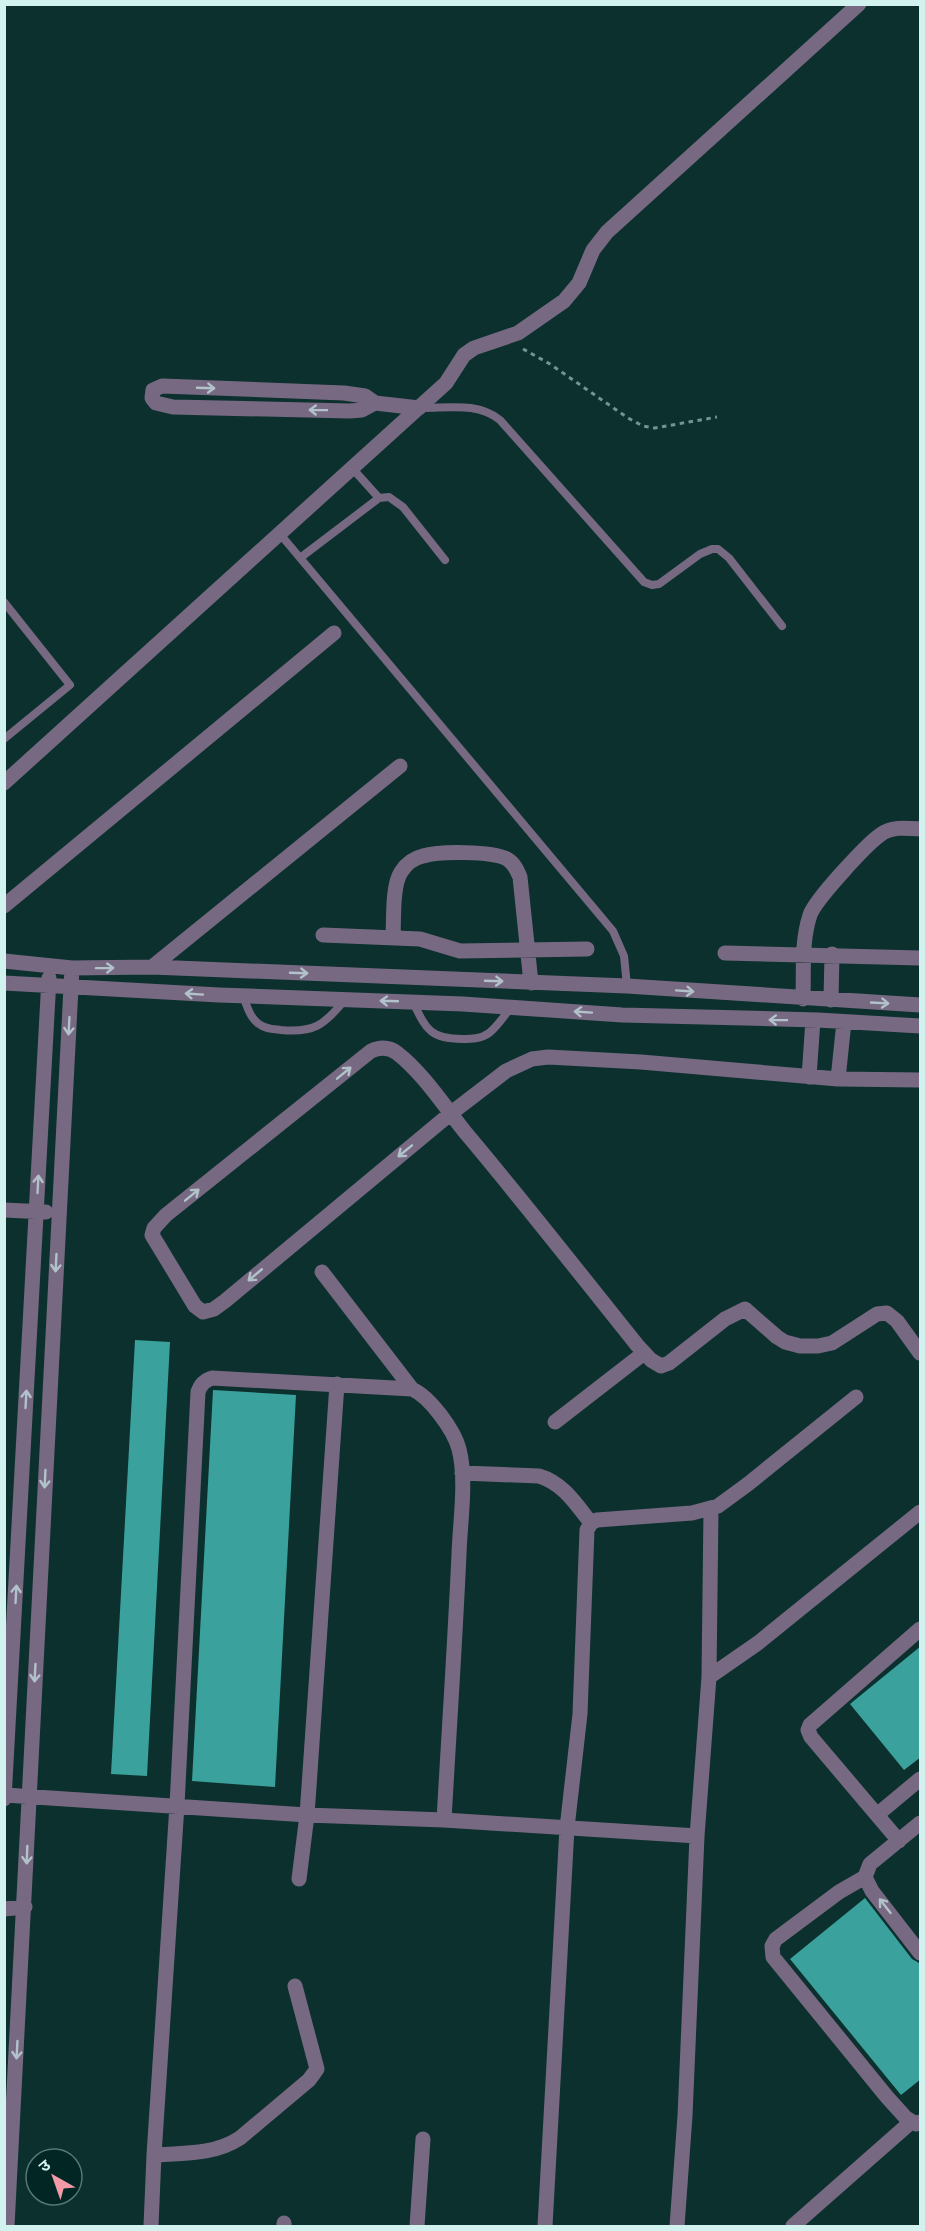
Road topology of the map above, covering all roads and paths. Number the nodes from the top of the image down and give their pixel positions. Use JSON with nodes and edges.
{"nodes":[{"id":1,"x":859,"y":4,"type":"edge"},
{"id":2,"x":504,"y":338,"type":"junction"},
{"id":3,"x":375,"y":403,"type":"junction"},
{"id":4,"x":419,"y":408,"type":"junction"},
{"id":5,"x":717,"y":417,"type":"dead end"},
{"id":6,"x":352,"y":468,"type":"junction"},
{"id":7,"x":379,"y":498,"type":"junction"},
{"id":8,"x":280,"y":534,"type":"junction"},
{"id":9,"x":300,"y":558,"type":"junction"},
{"id":10,"x":445,"y":560,"type":"dead end"},
{"id":11,"x":4,"y":602,"type":"edge"},
{"id":12,"x":782,"y":626,"type":"dead end"},
{"id":13,"x":334,"y":633,"type":"dead end"},
{"id":14,"x":4,"y":739,"type":"edge"},
{"id":15,"x":400,"y":766,"type":"dead end"},
{"id":16,"x":4,"y":783,"type":"edge"},
{"id":17,"x":921,"y":829,"type":"edge"},
{"id":18,"x":4,"y":906,"type":"edge"},
{"id":19,"x":323,"y":935,"type":"dead end"},
{"id":20,"x":393,"y":936,"type":"junction"},
{"id":21,"x":528,"y":949,"type":"junction"},
{"id":22,"x":587,"y":949,"type":"dead end"},
{"id":23,"x":725,"y":952,"type":"dead end"},
{"id":24,"x":803,"y":954,"type":"junction"},
{"id":25,"x":832,"y":954,"type":"junction"},
{"id":26,"x":921,"y":958,"type":"edge"},
{"id":27,"x":4,"y":961,"type":"edge"},
{"id":28,"x":49,"y":966,"type":"junction"},
{"id":29,"x":152,"y":967,"type":"junction"},
{"id":30,"x":72,"y":968,"type":"junction"},
{"id":31,"x":4,"y":983,"type":"edge"},
{"id":32,"x":531,"y":983,"type":"junction"},
{"id":33,"x":71,"y":986,"type":"junction"},
{"id":34,"x":627,"y":986,"type":"junction"},
{"id":35,"x":50,"y":987,"type":"junction"},
{"id":36,"x":243,"y":996,"type":"junction"},
{"id":37,"x":803,"y":999,"type":"junction"},
{"id":38,"x":345,"y":1000,"type":"junction"},
{"id":39,"x":831,"y":1000,"type":"junction"},
{"id":40,"x":413,"y":1002,"type":"junction"},
{"id":41,"x":921,"y":1005,"type":"edge"},
{"id":42,"x":511,"y":1007,"type":"junction"},
{"id":43,"x":622,"y":1015,"type":"junction"},
{"id":44,"x":813,"y":1020,"type":"junction"},
{"id":45,"x":844,"y":1022,"type":"junction"},
{"id":46,"x":921,"y":1026,"type":"edge"},
{"id":47,"x":809,"y":1077,"type":"junction"},
{"id":48,"x":838,"y":1079,"type":"junction"},
{"id":49,"x":921,"y":1080,"type":"edge"},
{"id":50,"x":450,"y":1114,"type":"junction"},
{"id":51,"x":4,"y":1210,"type":"edge"},
{"id":52,"x":37,"y":1212,"type":"junction"},
{"id":53,"x":59,"y":1212,"type":"junction"},
{"id":54,"x":322,"y":1272,"type":"dead end"},
{"id":55,"x":644,"y":1353,"type":"junction"},
{"id":56,"x":921,"y":1353,"type":"edge"},
{"id":57,"x":337,"y":1384,"type":"junction"},
{"id":58,"x":412,"y":1389,"type":"junction"},
{"id":59,"x":856,"y":1397,"type":"dead end"},
{"id":60,"x":555,"y":1422,"type":"dead end"},
{"id":61,"x":462,"y":1473,"type":"junction"},
{"id":62,"x":711,"y":1509,"type":"junction"},
{"id":63,"x":921,"y":1512,"type":"edge"},
{"id":64,"x":591,"y":1523,"type":"junction"},
{"id":65,"x":921,"y":1629,"type":"edge"},
{"id":66,"x":709,"y":1677,"type":"junction"},
{"id":67,"x":921,"y":1779,"type":"edge"},
{"id":68,"x":5,"y":1797,"type":"edge"},
{"id":69,"x":28,"y":1797,"type":"junction"},
{"id":70,"x":177,"y":1805,"type":"junction"},
{"id":71,"x":878,"y":1814,"type":"junction"},
{"id":72,"x":307,"y":1815,"type":"junction"},
{"id":73,"x":444,"y":1820,"type":"junction"},
{"id":74,"x":921,"y":1823,"type":"edge"},
{"id":75,"x":567,"y":1828,"type":"junction"},
{"id":76,"x":697,"y":1836,"type":"junction"},
{"id":77,"x":899,"y":1840,"type":"junction"},
{"id":78,"x":866,"y":1877,"type":"junction"},
{"id":79,"x":300,"y":1880,"type":"dead end"},
{"id":80,"x":25,"y":1907,"type":"junction"},
{"id":81,"x":4,"y":1910,"type":"edge"},
{"id":82,"x":921,"y":1953,"type":"edge"},
{"id":83,"x":295,"y":1986,"type":"dead end"},
{"id":84,"x":916,"y":2122,"type":"edge"},
{"id":85,"x":423,"y":2139,"type":"dead end"},
{"id":86,"x":154,"y":2155,"type":"junction"},
{"id":87,"x":8,"y":2167,"type":"edge"},
{"id":88,"x":7,"y":2226,"type":"edge"},
{"id":89,"x":151,"y":2226,"type":"edge"},
{"id":90,"x":417,"y":2226,"type":"edge"},
{"id":91,"x":545,"y":2226,"type":"edge"},
{"id":92,"x":677,"y":2226,"type":"edge"},
{"id":93,"x":793,"y":2226,"type":"edge"}],
"edges":[{"from":1,"to":2,"type":"street"},
{"from":2,"to":4,"type":"street"},
{"from":2,"to":5,"type":"path"},
{"from":3,"to":3,"type":"street","one_way":true},
{"from":3,"to":4,"type":"street"},
{"from":4,"to":6,"type":"street"},
{"from":4,"to":12,"type":"lane"},
{"from":6,"to":7,"type":"lane"},
{"from":6,"to":8,"type":"street"},
{"from":7,"to":9,"type":"lane"},
{"from":7,"to":10,"type":"lane"},
{"from":8,"to":9,"type":"lane"},
{"from":8,"to":16,"type":"street"},
{"from":9,"to":34,"type":"lane"},
{"from":11,"to":14,"type":"lane"},
{"from":13,"to":18,"type":"street"},
{"from":15,"to":29,"type":"street"},
{"from":17,"to":24,"type":"street"},
{"from":19,"to":20,"type":"street"},
{"from":20,"to":21,"type":"street"},
{"from":20,"to":21,"type":"street"},
{"from":21,"to":22,"type":"street"},
{"from":21,"to":32,"type":"street"},
{"from":23,"to":24,"type":"street"},
{"from":24,"to":25,"type":"street"},
{"from":24,"to":37,"type":"street"},
{"from":25,"to":26,"type":"street"},
{"from":25,"to":39,"type":"street"},
{"from":27,"to":28,"type":"street"},
{"from":28,"to":30,"type":"street"},
{"from":28,"to":35,"type":"street"},
{"from":30,"to":29,"type":"street","one_way":true},
{"from":29,"to":32,"type":"street","one_way":true},
{"from":30,"to":33,"type":"street"},
{"from":31,"to":35,"type":"street"},
{"from":32,"to":34,"type":"street"},
{"from":33,"to":35,"type":"street"},
{"from":36,"to":33,"type":"street","one_way":true},
{"from":33,"to":53,"type":"street","one_way":true},
{"from":34,"to":37,"type":"street","one_way":true},
{"from":34,"to":43,"type":"street"},
{"from":52,"to":35,"type":"street","one_way":true},
{"from":36,"to":38,"type":"street"},
{"from":36,"to":38,"type":"lane"},
{"from":37,"to":39,"type":"street"},
{"from":40,"to":38,"type":"street","one_way":true},
{"from":39,"to":41,"type":"street","one_way":true},
{"from":40,"to":42,"type":"street"},
{"from":40,"to":42,"type":"lane"},
{"from":43,"to":42,"type":"street","one_way":true},
{"from":44,"to":43,"type":"street","one_way":true},
{"from":44,"to":45,"type":"street"},
{"from":44,"to":47,"type":"street"},
{"from":45,"to":46,"type":"street"},
{"from":45,"to":48,"type":"street"},
{"from":47,"to":48,"type":"street"},
{"from":47,"to":50,"type":"street"},
{"from":48,"to":49,"type":"street"},
{"from":50,"to":50,"type":"street","one_way":true},
{"from":50,"to":55,"type":"street"},
{"from":51,"to":52,"type":"street"},
{"from":52,"to":53,"type":"street"},
{"from":68,"to":52,"type":"street","one_way":true},
{"from":53,"to":69,"type":"street","one_way":true},
{"from":54,"to":58,"type":"street"},
{"from":55,"to":56,"type":"street"},
{"from":55,"to":60,"type":"street"},
{"from":57,"to":58,"type":"street"},
{"from":57,"to":70,"type":"street"},
{"from":57,"to":72,"type":"street"},
{"from":58,"to":61,"type":"street"},
{"from":59,"to":62,"type":"street"},
{"from":61,"to":64,"type":"street"},
{"from":61,"to":73,"type":"street"},
{"from":62,"to":64,"type":"street"},
{"from":62,"to":66,"type":"street"},
{"from":63,"to":66,"type":"street"},
{"from":64,"to":75,"type":"street"},
{"from":65,"to":71,"type":"street"},
{"from":66,"to":76,"type":"street"},
{"from":67,"to":71,"type":"street"},
{"from":68,"to":69,"type":"street"},
{"from":69,"to":70,"type":"street"},
{"from":69,"to":80,"type":"street","one_way":true},
{"from":70,"to":72,"type":"street"},
{"from":70,"to":86,"type":"street"},
{"from":71,"to":77,"type":"street"},
{"from":72,"to":73,"type":"street"},
{"from":72,"to":79,"type":"street"},
{"from":73,"to":75,"type":"street"},
{"from":74,"to":77,"type":"street"},
{"from":75,"to":76,"type":"street"},
{"from":75,"to":91,"type":"street"},
{"from":76,"to":92,"type":"street"},
{"from":77,"to":78,"type":"street"},
{"from":82,"to":78,"type":"street","one_way":true},
{"from":78,"to":84,"type":"street"},
{"from":80,"to":81,"type":"street"},
{"from":80,"to":87,"type":"street","one_way":true},
{"from":83,"to":86,"type":"street"},
{"from":84,"to":93,"type":"street"},
{"from":85,"to":90,"type":"street"},
{"from":86,"to":89,"type":"street"},
{"from":87,"to":88,"type":"street"}]}
